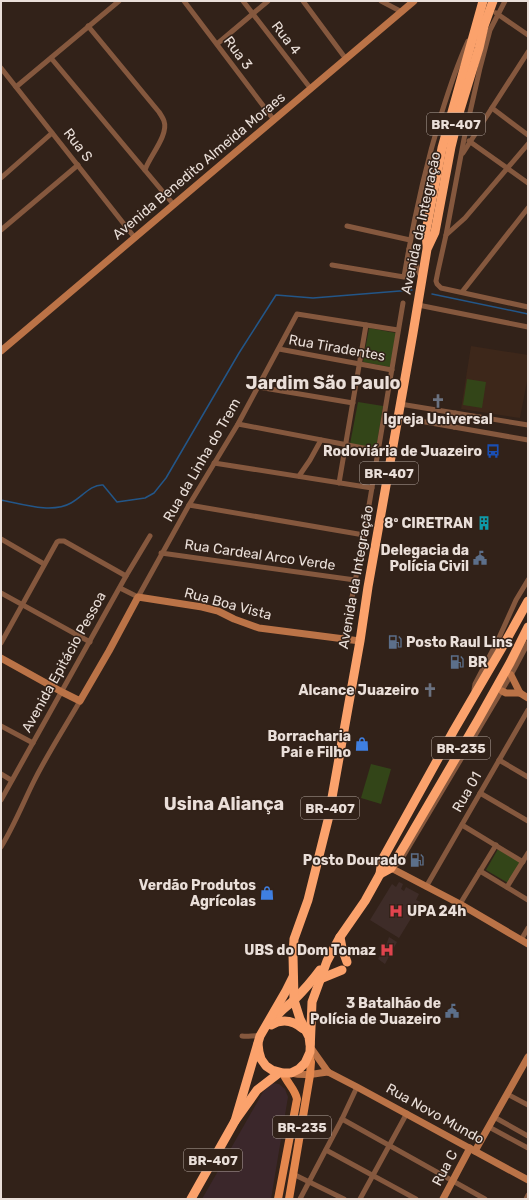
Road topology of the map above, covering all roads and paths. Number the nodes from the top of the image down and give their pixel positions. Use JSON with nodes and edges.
{"nodes":[{"id":1,"x":119,"y":1,"type":"edge"},
{"id":2,"x":184,"y":1,"type":"edge"},
{"id":3,"x":243,"y":1,"type":"edge"},
{"id":4,"x":268,"y":1,"type":"edge"},
{"id":5,"x":302,"y":1,"type":"edge"},
{"id":6,"x":381,"y":1,"type":"edge"},
{"id":7,"x":414,"y":1,"type":"edge"},
{"id":8,"x":483,"y":1,"type":"edge"},
{"id":9,"x":505,"y":1,"type":"edge"},
{"id":10,"x":493,"y":8,"type":"edge"},
{"id":11,"x":402,"y":12,"type":"junction"},
{"id":12,"x":252,"y":14,"type":"junction"},
{"id":13,"x":476,"y":24,"type":"junction"},
{"id":14,"x":88,"y":26,"type":"junction"},
{"id":15,"x":528,"y":35,"type":"edge"},
{"id":16,"x":217,"y":44,"type":"junction"},
{"id":17,"x":528,"y":52,"type":"edge"},
{"id":18,"x":51,"y":58,"type":"junction"},
{"id":19,"x":346,"y":59,"type":"junction"},
{"id":20,"x":1,"y":68,"type":"edge"},
{"id":21,"x":16,"y":87,"type":"junction"},
{"id":22,"x":311,"y":89,"type":"junction"},
{"id":23,"x":492,"y":108,"type":"junction"},
{"id":24,"x":274,"y":120,"type":"junction"},
{"id":25,"x":52,"y":133,"type":"junction"},
{"id":26,"x":528,"y":135,"type":"edge"},
{"id":27,"x":464,"y":139,"type":"junction"},
{"id":28,"x":471,"y":142,"type":"junction"},
{"id":29,"x":528,"y":144,"type":"edge"},
{"id":30,"x":462,"y":155,"type":"junction"},
{"id":31,"x":78,"y":165,"type":"junction"},
{"id":32,"x":508,"y":168,"type":"junction"},
{"id":33,"x":145,"y":170,"type":"junction"},
{"id":34,"x":1,"y":178,"type":"edge"},
{"id":35,"x":528,"y":183,"type":"edge"},
{"id":36,"x":174,"y":205,"type":"junction"},
{"id":37,"x":528,"y":208,"type":"edge"},
{"id":38,"x":347,"y":226,"type":"dead end"},
{"id":39,"x":1,"y":230,"type":"edge"},
{"id":40,"x":446,"y":235,"type":"junction"},
{"id":41,"x":135,"y":238,"type":"junction"},
{"id":42,"x":410,"y":240,"type":"junction"},
{"id":43,"x":409,"y":248,"type":"junction"},
{"id":44,"x":427,"y":249,"type":"junction"},
{"id":45,"x":332,"y":265,"type":"dead end"},
{"id":46,"x":422,"y":281,"type":"junction"},
{"id":47,"x":462,"y":292,"type":"junction"},
{"id":48,"x":403,"y":303,"type":"dead end"},
{"id":49,"x":418,"y":305,"type":"junction"},
{"id":50,"x":528,"y":307,"type":"edge"},
{"id":51,"x":366,"y":325,"type":"junction"},
{"id":52,"x":528,"y":327,"type":"edge"},
{"id":53,"x":398,"y":330,"type":"junction"},
{"id":54,"x":279,"y":349,"type":"junction"},
{"id":55,"x":1,"y":351,"type":"edge"},
{"id":56,"x":359,"y":364,"type":"junction"},
{"id":57,"x":392,"y":370,"type":"junction"},
{"id":58,"x":258,"y":387,"type":"junction"},
{"id":59,"x":353,"y":403,"type":"junction"},
{"id":60,"x":400,"y":404,"type":"junction"},
{"id":61,"x":455,"y":413,"type":"junction"},
{"id":62,"x":398,"y":417,"type":"junction"},
{"id":63,"x":238,"y":424,"type":"junction"},
{"id":64,"x":528,"y":425,"type":"edge"},
{"id":65,"x":454,"y":427,"type":"junction"},
{"id":66,"x":321,"y":440,"type":"junction"},
{"id":67,"x":528,"y":440,"type":"edge"},
{"id":68,"x":346,"y":444,"type":"junction"},
{"id":69,"x":379,"y":451,"type":"junction"},
{"id":70,"x":214,"y":463,"type":"junction"},
{"id":71,"x":300,"y":476,"type":"junction"},
{"id":72,"x":339,"y":483,"type":"junction"},
{"id":73,"x":372,"y":488,"type":"junction"},
{"id":74,"x":189,"y":505,"type":"junction"},
{"id":75,"x":364,"y":535,"type":"junction"},
{"id":76,"x":150,"y":536,"type":"dead end"},
{"id":77,"x":1,"y":539,"type":"edge"},
{"id":78,"x":161,"y":553,"type":"junction"},
{"id":79,"x":44,"y":564,"type":"junction"},
{"id":80,"x":126,"y":576,"type":"junction"},
{"id":81,"x":355,"y":580,"type":"junction"},
{"id":82,"x":528,"y":580,"type":"edge"},
{"id":83,"x":120,"y":588,"type":"junction"},
{"id":84,"x":1,"y":593,"type":"edge"},
{"id":85,"x":138,"y":597,"type":"junction"},
{"id":86,"x":528,"y":601,"type":"edge"},
{"id":87,"x":22,"y":605,"type":"junction"},
{"id":88,"x":528,"y":627,"type":"edge"},
{"id":89,"x":344,"y":639,"type":"junction"},
{"id":90,"x":360,"y":641,"type":"junction"},
{"id":91,"x":90,"y":642,"type":"junction"},
{"id":92,"x":1,"y":643,"type":"edge"},
{"id":93,"x":528,"y":643,"type":"edge"},
{"id":94,"x":1,"y":658,"type":"edge"},
{"id":95,"x":511,"y":675,"type":"junction"},
{"id":96,"x":502,"y":691,"type":"junction"},
{"id":97,"x":62,"y":692,"type":"junction"},
{"id":98,"x":520,"y":693,"type":"junction"},
{"id":99,"x":528,"y":698,"type":"edge"},
{"id":100,"x":472,"y":700,"type":"junction"},
{"id":101,"x":80,"y":701,"type":"junction"},
{"id":102,"x":528,"y":710,"type":"edge"},
{"id":103,"x":1,"y":726,"type":"edge"},
{"id":104,"x":33,"y":743,"type":"junction"},
{"id":105,"x":499,"y":760,"type":"junction"},
{"id":106,"x":1,"y":774,"type":"edge"},
{"id":107,"x":528,"y":777,"type":"edge"},
{"id":108,"x":11,"y":780,"type":"junction"},
{"id":109,"x":480,"y":793,"type":"junction"},
{"id":110,"x":1,"y":800,"type":"edge"},
{"id":111,"x":528,"y":821,"type":"edge"},
{"id":112,"x":462,"y":825,"type":"junction"},
{"id":113,"x":496,"y":846,"type":"junction"},
{"id":114,"x":1,"y":847,"type":"edge"},
{"id":115,"x":528,"y":853,"type":"edge"},
{"id":116,"x":523,"y":862,"type":"junction"},
{"id":117,"x":391,"y":868,"type":"junction"},
{"id":118,"x":480,"y":871,"type":"junction"},
{"id":119,"x":380,"y":874,"type":"junction"},
{"id":120,"x":426,"y":887,"type":"junction"},
{"id":121,"x":508,"y":887,"type":"junction"},
{"id":122,"x":528,"y":900,"type":"edge"},
{"id":123,"x":460,"y":904,"type":"junction"},
{"id":124,"x":528,"y":928,"type":"edge"},
{"id":125,"x":340,"y":937,"type":"junction"},
{"id":126,"x":521,"y":940,"type":"junction"},
{"id":127,"x":528,"y":944,"type":"edge"},
{"id":128,"x":326,"y":961,"type":"junction"},
{"id":129,"x":295,"y":972,"type":"junction"},
{"id":130,"x":320,"y":979,"type":"junction"},
{"id":131,"x":294,"y":1000,"type":"junction"},
{"id":132,"x":274,"y":1023,"type":"junction"},
{"id":133,"x":305,"y":1030,"type":"junction"},
{"id":134,"x":242,"y":1036,"type":"dead end"},
{"id":135,"x":261,"y":1036,"type":"junction"},
{"id":136,"x":310,"y":1049,"type":"junction"},
{"id":137,"x":527,"y":1061,"type":"edge"},
{"id":138,"x":328,"y":1072,"type":"junction"},
{"id":139,"x":285,"y":1073,"type":"junction"},
{"id":140,"x":310,"y":1075,"type":"junction"},
{"id":141,"x":357,"y":1087,"type":"junction"},
{"id":142,"x":507,"y":1094,"type":"junction"},
{"id":143,"x":528,"y":1105,"type":"edge"},
{"id":144,"x":407,"y":1113,"type":"junction"},
{"id":145,"x":494,"y":1117,"type":"junction"},
{"id":146,"x":342,"y":1119,"type":"junction"},
{"id":147,"x":235,"y":1121,"type":"junction"},
{"id":148,"x":489,"y":1127,"type":"junction"},
{"id":149,"x":528,"y":1136,"type":"edge"},
{"id":150,"x":390,"y":1146,"type":"junction"},
{"id":151,"x":528,"y":1148,"type":"edge"},
{"id":152,"x":472,"y":1149,"type":"junction"},
{"id":153,"x":326,"y":1150,"type":"junction"},
{"id":154,"x":293,"y":1174,"type":"junction"},
{"id":155,"x":373,"y":1175,"type":"junction"},
{"id":156,"x":528,"y":1180,"type":"edge"},
{"id":157,"x":310,"y":1181,"type":"junction"},
{"id":158,"x":453,"y":1181,"type":"junction"},
{"id":159,"x":528,"y":1195,"type":"edge"},
{"id":160,"x":191,"y":1199,"type":"edge"},
{"id":161,"x":278,"y":1199,"type":"edge"},
{"id":162,"x":289,"y":1199,"type":"edge"},
{"id":163,"x":300,"y":1199,"type":"edge"},
{"id":164,"x":344,"y":1199,"type":"edge"},
{"id":165,"x":360,"y":1199,"type":"edge"},
{"id":166,"x":416,"y":1199,"type":"edge"},
{"id":167,"x":443,"y":1199,"type":"edge"},
{"id":168,"x":485,"y":1199,"type":"edge"},
{"id":169,"x":526,"y":1199,"type":"edge"}],
"edges":[{"from":1,"to":14,"type":"street"},
{"from":2,"to":16,"type":"street","name":"Rua 3"},
{"from":3,"to":12,"type":"street","name":"Rua 4"},
{"from":4,"to":12,"type":"street"},
{"from":5,"to":19,"type":"street"},
{"from":6,"to":11,"type":"street"},
{"from":7,"to":11,"type":"street","name":"Avenida Benedito Almeida Moraes"},
{"from":8,"to":13,"type":"highway","number":"BR-407"},
{"from":9,"to":10,"type":"street"},
{"from":10,"to":15,"type":"street"},
{"from":10,"to":27,"type":"street"},
{"from":10,"to":44,"type":"highway","name":"Avenida da Integração","number":"BR-407"},
{"from":11,"to":19,"type":"street","name":"Avenida Benedito Almeida Moraes"},
{"from":12,"to":16,"type":"street"},
{"from":12,"to":22,"type":"street","name":"Rua 4"},
{"from":13,"to":42,"type":"street"},
{"from":13,"to":44,"type":"highway","number":"BR-407"},
{"from":14,"to":18,"type":"street"},
{"from":14,"to":33,"type":"street"},
{"from":16,"to":24,"type":"street","name":"Rua 3"},
{"from":17,"to":23,"type":"street"},
{"from":18,"to":21,"type":"street"},
{"from":18,"to":33,"type":"street"},
{"from":19,"to":22,"type":"street","name":"Avenida Benedito Almeida Moraes"},
{"from":20,"to":21,"type":"street","name":"Rua S"},
{"from":21,"to":25,"type":"street","name":"Rua S"},
{"from":22,"to":24,"type":"street","name":"Avenida Benedito Almeida Moraes"},
{"from":23,"to":26,"type":"street"},
{"from":23,"to":28,"type":"street"},
{"from":24,"to":36,"type":"street","name":"Avenida Benedito Almeida Moraes"},
{"from":25,"to":31,"type":"street","name":"Rua S"},
{"from":25,"to":34,"type":"street"},
{"from":27,"to":28,"type":"street"},
{"from":27,"to":30,"type":"street"},
{"from":28,"to":30,"type":"street"},
{"from":28,"to":32,"type":"street"},
{"from":29,"to":32,"type":"street"},
{"from":30,"to":40,"type":"street"},
{"from":31,"to":39,"type":"street"},
{"from":31,"to":41,"type":"street","name":"Rua S"},
{"from":32,"to":35,"type":"street"},
{"from":32,"to":40,"type":"street"},
{"from":33,"to":36,"type":"street"},
{"from":36,"to":41,"type":"street","name":"Avenida Benedito Almeida Moraes"},
{"from":37,"to":47,"type":"street"},
{"from":38,"to":42,"type":"street"},
{"from":40,"to":47,"type":"street"},
{"from":41,"to":55,"type":"street","name":"Avenida Benedito Almeida Moraes"},
{"from":42,"to":43,"type":"street"},
{"from":43,"to":45,"type":"street"},
{"from":43,"to":46,"type":"street"},
{"from":44,"to":46,"type":"highway","name":"Avenida da Integração","number":"BR-407"},
{"from":46,"to":49,"type":"highway","name":"Avenida da Integração","number":"BR-407"},
{"from":47,"to":50,"type":"street"},
{"from":48,"to":53,"type":"street"},
{"from":49,"to":52,"type":"street"},
{"from":49,"to":60,"type":"highway","name":"Avenida da Integração","number":"BR-407"},
{"from":51,"to":53,"type":"street"},
{"from":51,"to":54,"type":"street","name":"Rua da Linha do Trem"},
{"from":51,"to":56,"type":"street"},
{"from":53,"to":57,"type":"street"},
{"from":54,"to":56,"type":"street","name":"Rua Tiradentes"},
{"from":54,"to":58,"type":"street","name":"Rua da Linha do Trem"},
{"from":56,"to":57,"type":"street","name":"Rua Tiradentes"},
{"from":56,"to":59,"type":"street"},
{"from":57,"to":69,"type":"street"},
{"from":58,"to":59,"type":"street"},
{"from":58,"to":63,"type":"street","name":"Rua da Linha do Trem"},
{"from":59,"to":68,"type":"street"},
{"from":60,"to":61,"type":"street"},
{"from":60,"to":62,"type":"highway","name":"Avenida da Integração","number":"BR-407"},
{"from":61,"to":64,"type":"street"},
{"from":61,"to":65,"type":"street"},
{"from":62,"to":65,"type":"street"},
{"from":62,"to":90,"type":"highway","name":"Avenida da Integração","number":"BR-407"},
{"from":63,"to":66,"type":"street"},
{"from":63,"to":70,"type":"street","name":"Rua da Linha do Trem"},
{"from":65,"to":67,"type":"street"},
{"from":66,"to":68,"type":"street"},
{"from":66,"to":71,"type":"street"},
{"from":68,"to":69,"type":"street"},
{"from":68,"to":72,"type":"street"},
{"from":69,"to":73,"type":"street"},
{"from":70,"to":71,"type":"street"},
{"from":70,"to":74,"type":"street","name":"Rua da Linha do Trem"},
{"from":71,"to":72,"type":"street"},
{"from":72,"to":73,"type":"street"},
{"from":73,"to":75,"type":"street"},
{"from":74,"to":75,"type":"street"},
{"from":74,"to":78,"type":"street","name":"Rua da Linha do Trem"},
{"from":75,"to":81,"type":"street"},
{"from":76,"to":80,"type":"street","name":"Avenida Epitácio Pessoa"},
{"from":77,"to":79,"type":"street"},
{"from":78,"to":81,"type":"street","name":"Rua Cardeal Arco Verde"},
{"from":78,"to":85,"type":"street","name":"Rua da Linha do Trem"},
{"from":79,"to":80,"type":"street"},
{"from":79,"to":87,"type":"street"},
{"from":80,"to":83,"type":"street","name":"Avenida Epitácio Pessoa"},
{"from":81,"to":89,"type":"street"},
{"from":82,"to":100,"type":"street"},
{"from":83,"to":85,"type":"street"},
{"from":83,"to":91,"type":"street","name":"Avenida Epitácio Pessoa"},
{"from":84,"to":87,"type":"street"},
{"from":85,"to":89,"type":"street","name":"Rua Boa Vista"},
{"from":85,"to":101,"type":"street"},
{"from":86,"to":100,"type":"highway","number":"BR-235"},
{"from":87,"to":91,"type":"street"},
{"from":87,"to":92,"type":"street"},
{"from":88,"to":117,"type":"highway","number":"BR-235"},
{"from":89,"to":90,"type":"street","name":"Rua Boa Vista"},
{"from":90,"to":129,"type":"highway","name":"Avenida da Integração","number":"BR-407"},
{"from":91,"to":97,"type":"street","name":"Avenida Epitácio Pessoa"},
{"from":93,"to":95,"type":"street"},
{"from":94,"to":97,"type":"street"},
{"from":95,"to":96,"type":"street"},
{"from":95,"to":98,"type":"street"},
{"from":96,"to":98,"type":"street"},
{"from":96,"to":117,"type":"street"},
{"from":97,"to":101,"type":"street"},
{"from":97,"to":104,"type":"street","name":"Avenida Epitácio Pessoa"},
{"from":98,"to":99,"type":"street"},
{"from":100,"to":119,"type":"highway","number":"BR-235"},
{"from":101,"to":114,"type":"street"},
{"from":102,"to":105,"type":"street","name":"Rua 01"},
{"from":103,"to":104,"type":"street"},
{"from":104,"to":108,"type":"street","name":"Avenida Epitácio Pessoa"},
{"from":105,"to":107,"type":"street"},
{"from":105,"to":109,"type":"street","name":"Rua 01"},
{"from":106,"to":108,"type":"street"},
{"from":108,"to":110,"type":"street","name":"Avenida Epitácio Pessoa"},
{"from":109,"to":111,"type":"street"},
{"from":109,"to":112,"type":"street","name":"Rua 01"},
{"from":112,"to":113,"type":"street"},
{"from":112,"to":120,"type":"street","name":"Rua 01"},
{"from":113,"to":116,"type":"street"},
{"from":113,"to":118,"type":"street"},
{"from":115,"to":116,"type":"street"},
{"from":116,"to":121,"type":"street"},
{"from":117,"to":119,"type":"highway"},
{"from":117,"to":120,"type":"street"},
{"from":118,"to":121,"type":"street"},
{"from":118,"to":123,"type":"street"},
{"from":119,"to":125,"type":"highway","number":"BR-235"},
{"from":120,"to":123,"type":"street"},
{"from":121,"to":122,"type":"street"},
{"from":123,"to":126,"type":"street"},
{"from":124,"to":126,"type":"street"},
{"from":125,"to":128,"type":"highway","number":"BR-235"},
{"from":125,"to":130,"type":"highway"},
{"from":126,"to":127,"type":"street"},
{"from":128,"to":130,"type":"highway"},
{"from":128,"to":131,"type":"highway"},
{"from":129,"to":131,"type":"highway","name":"Avenida da Integração"},
{"from":129,"to":135,"type":"highway"},
{"from":130,"to":136,"type":"highway"},
{"from":131,"to":132,"type":"highway"},
{"from":131,"to":133,"type":"highway","name":"Avenida da Integração"},
{"from":132,"to":133,"type":"highway"},
{"from":132,"to":135,"type":"highway"},
{"from":133,"to":136,"type":"highway"},
{"from":134,"to":135,"type":"street"},
{"from":135,"to":139,"type":"highway"},
{"from":135,"to":147,"type":"highway"},
{"from":136,"to":138,"type":"street"},
{"from":136,"to":139,"type":"highway"},
{"from":136,"to":140,"type":"main road","number":"BR-235"},
{"from":137,"to":142,"type":"street","name":"Rua C"},
{"from":138,"to":140,"type":"street"},
{"from":138,"to":141,"type":"street","name":"Rua Novo Mundo"},
{"from":139,"to":140,"type":"street"},
{"from":139,"to":147,"type":"highway"},
{"from":139,"to":161,"type":"main road","number":"BR-235"},
{"from":140,"to":154,"type":"main road","number":"BR-235"},
{"from":141,"to":144,"type":"street","name":"Rua Novo Mundo"},
{"from":141,"to":146,"type":"street"},
{"from":142,"to":143,"type":"street"},
{"from":142,"to":145,"type":"street","name":"Rua C"},
{"from":144,"to":150,"type":"street"},
{"from":144,"to":152,"type":"street","name":"Rua Novo Mundo"},
{"from":145,"to":148,"type":"street","name":"Rua C"},
{"from":145,"to":149,"type":"street"},
{"from":146,"to":150,"type":"street"},
{"from":146,"to":153,"type":"street"},
{"from":147,"to":160,"type":"highway","number":"BR-407"},
{"from":148,"to":151,"type":"street"},
{"from":148,"to":152,"type":"street","name":"Rua C"},
{"from":150,"to":155,"type":"street"},
{"from":150,"to":158,"type":"street"},
{"from":152,"to":156,"type":"street","name":"Rua Novo Mundo"},
{"from":152,"to":158,"type":"street","name":"Rua C"},
{"from":153,"to":155,"type":"street"},
{"from":153,"to":157,"type":"street"},
{"from":154,"to":157,"type":"street"},
{"from":154,"to":162,"type":"main road","number":"BR-235"},
{"from":155,"to":165,"type":"street"},
{"from":155,"to":166,"type":"street"},
{"from":157,"to":163,"type":"street"},
{"from":157,"to":164,"type":"street"},
{"from":158,"to":167,"type":"street","name":"Rua C"},
{"from":158,"to":168,"type":"street"},
{"from":159,"to":169,"type":"street"}]}
